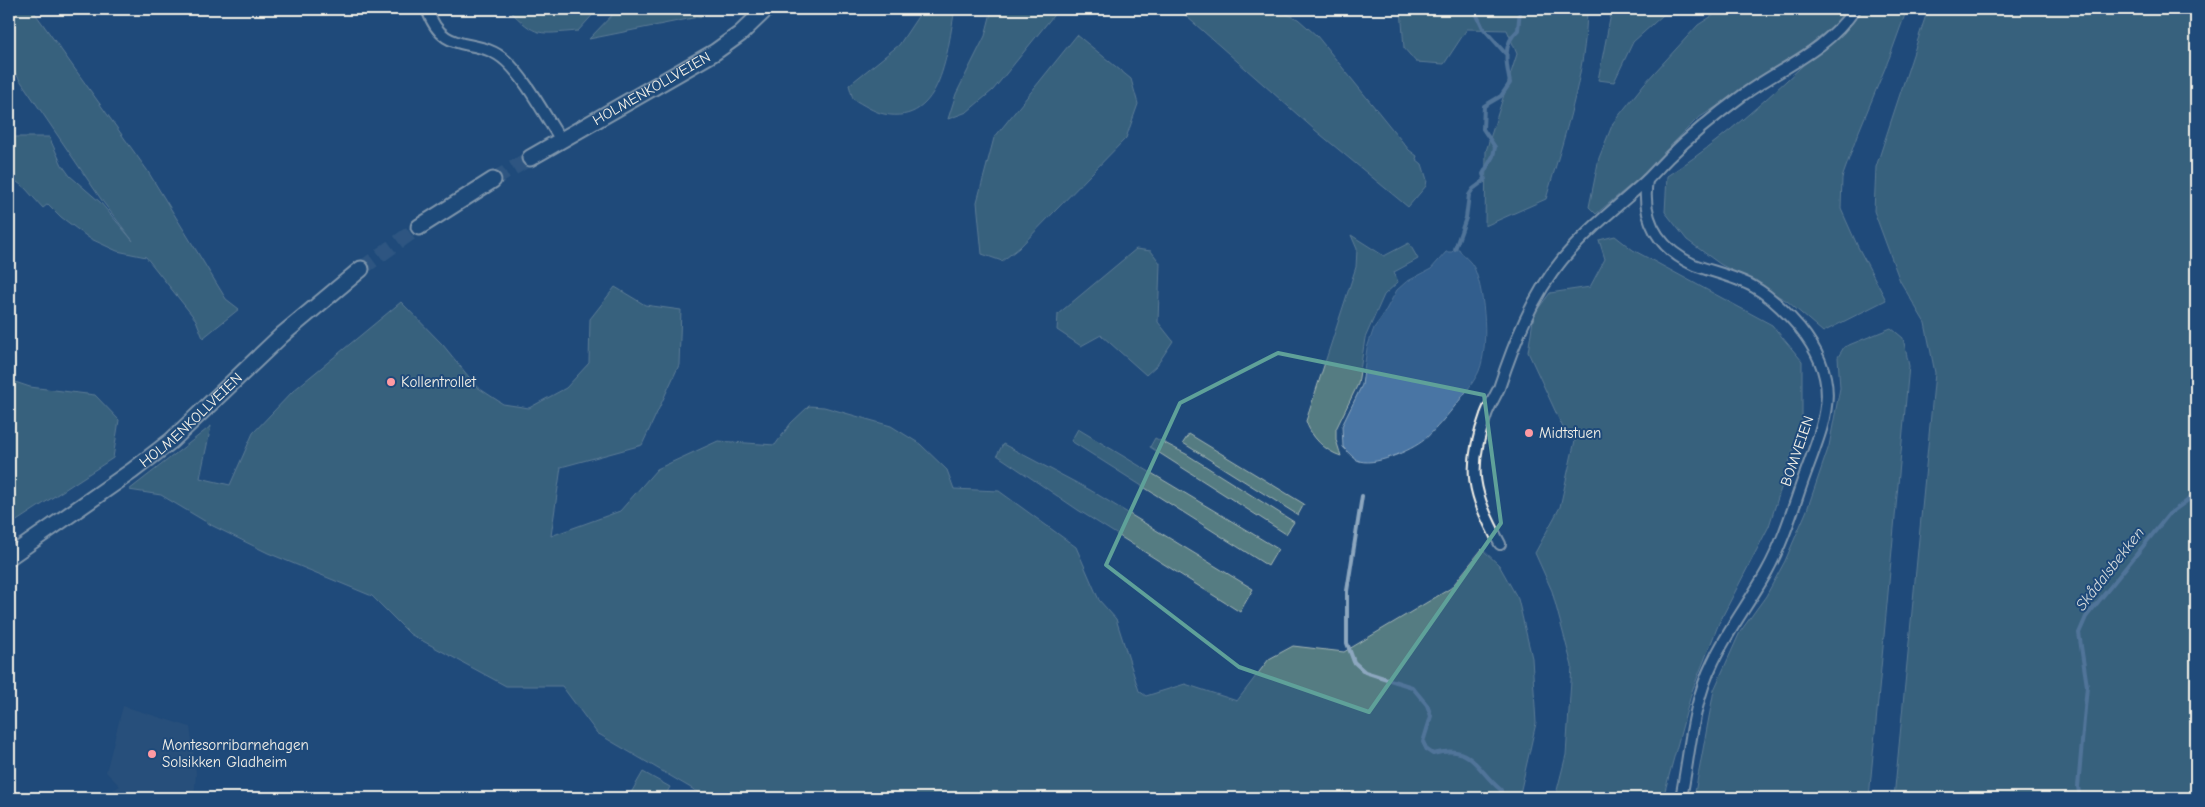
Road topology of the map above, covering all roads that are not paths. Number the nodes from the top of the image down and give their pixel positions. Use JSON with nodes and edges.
{"nodes":[{"id":1,"x":428,"y":9,"type":"edge"},
{"id":2,"x":766,"y":9,"type":"edge"},
{"id":3,"x":1855,"y":9,"type":"edge"},
{"id":4,"x":561,"y":140,"type":"junction"},
{"id":5,"x":530,"y":158,"type":"tunnel mouth"},
{"id":6,"x":494,"y":180,"type":"tunnel mouth"},
{"id":7,"x":1647,"y":180,"type":"junction"},
{"id":8,"x":419,"y":227,"type":"tunnel mouth"},
{"id":9,"x":360,"y":269,"type":"tunnel mouth"},
{"id":10,"x":1500,"y":544,"type":"dead end"},
{"id":11,"x":9,"y":557,"type":"edge"},
{"id":12,"x":1681,"y":798,"type":"edge"}],
"edges":[{"from":1,"to":4,"type":"street"},
{"from":2,"to":4,"type":"main road","name":"HOLMENKOLLVEIEN"},
{"from":3,"to":7,"type":"street"},
{"from":4,"to":5,"type":"main road","name":"HOLMENKOLLVEIEN"},
{"from":6,"to":8,"type":"main road"},
{"from":7,"to":10,"type":"street"},
{"from":7,"to":12,"type":"street","name":"BOMVEIEN"},
{"from":9,"to":11,"type":"main road","name":"HOLMENKOLLVEIEN"}]}
